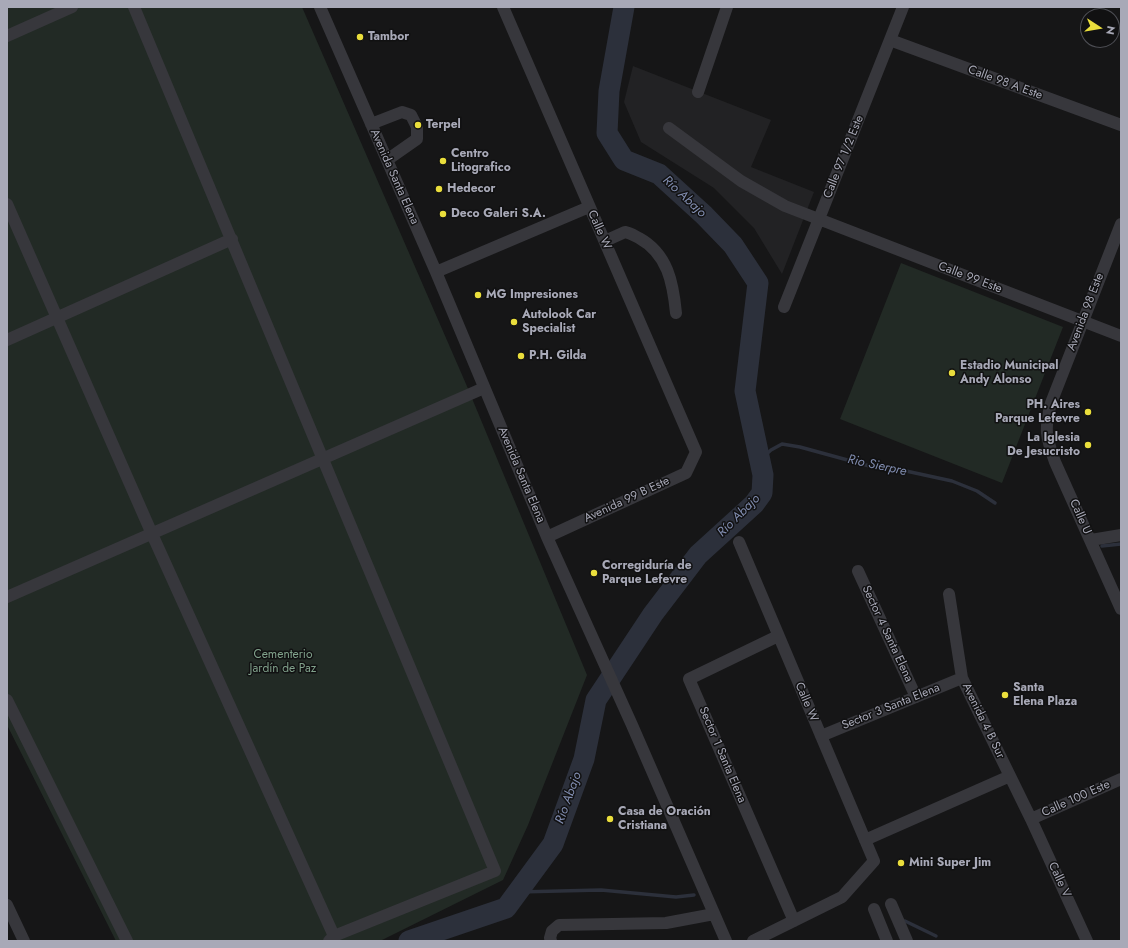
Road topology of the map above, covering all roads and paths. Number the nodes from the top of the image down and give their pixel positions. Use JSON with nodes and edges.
{"nodes":[{"id":1,"x":72,"y":7,"type":"edge"},
{"id":2,"x":134,"y":7,"type":"edge"},
{"id":3,"x":503,"y":7,"type":"edge"},
{"id":4,"x":727,"y":7,"type":"edge"},
{"id":5,"x":903,"y":7,"type":"edge"},
{"id":6,"x":325,"y":9,"type":"edge"},
{"id":7,"x":7,"y":36,"type":"edge"},
{"id":8,"x":890,"y":40,"type":"junction"},
{"id":9,"x":698,"y":92,"type":"dead end"},
{"id":10,"x":371,"y":124,"type":"junction"},
{"id":11,"x":1121,"y":125,"type":"edge"},
{"id":12,"x":669,"y":128,"type":"dead end"},
{"id":13,"x":387,"y":160,"type":"junction"},
{"id":14,"x":7,"y":204,"type":"edge"},
{"id":15,"x":589,"y":207,"type":"junction"},
{"id":16,"x":818,"y":220,"type":"junction"},
{"id":17,"x":1121,"y":224,"type":"edge"},
{"id":18,"x":232,"y":239,"type":"junction"},
{"id":19,"x":605,"y":241,"type":"junction"},
{"id":20,"x":436,"y":272,"type":"junction"},
{"id":21,"x":784,"y":306,"type":"dead end"},
{"id":22,"x":676,"y":313,"type":"dead end"},
{"id":23,"x":57,"y":316,"type":"junction"},
{"id":24,"x":1082,"y":322,"type":"junction"},
{"id":25,"x":1121,"y":336,"type":"edge"},
{"id":26,"x":7,"y":340,"type":"edge"},
{"id":27,"x":484,"y":388,"type":"junction"},
{"id":28,"x":1045,"y":423,"type":"joint"},
{"id":29,"x":696,"y":452,"type":"joint"},
{"id":30,"x":323,"y":459,"type":"junction"},
{"id":31,"x":152,"y":534,"type":"junction"},
{"id":32,"x":1121,"y":535,"type":"edge"},
{"id":33,"x":547,"y":537,"type":"junction"},
{"id":34,"x":1091,"y":540,"type":"junction"},
{"id":35,"x":739,"y":542,"type":"dead end"},
{"id":36,"x":858,"y":571,"type":"dead end"},
{"id":37,"x":949,"y":594,"type":"dead end"},
{"id":38,"x":7,"y":597,"type":"edge"},
{"id":39,"x":1121,"y":609,"type":"edge"},
{"id":40,"x":778,"y":636,"type":"junction"},
{"id":41,"x":962,"y":678,"type":"junction"},
{"id":42,"x":916,"y":697,"type":"junction"},
{"id":43,"x":7,"y":700,"type":"edge"},
{"id":44,"x":821,"y":736,"type":"junction"},
{"id":45,"x":1010,"y":776,"type":"junction"},
{"id":46,"x":1121,"y":779,"type":"edge"},
{"id":47,"x":1031,"y":819,"type":"junction"},
{"id":48,"x":865,"y":840,"type":"junction"},
{"id":49,"x":891,"y":904,"type":"dead end"},
{"id":50,"x":7,"y":906,"type":"edge"},
{"id":51,"x":874,"y":909,"type":"dead end"},
{"id":52,"x":714,"y":914,"type":"junction"},
{"id":53,"x":794,"y":921,"type":"junction"},
{"id":54,"x":331,"y":939,"type":"edge"},
{"id":55,"x":550,"y":940,"type":"edge"},
{"id":56,"x":24,"y":941,"type":"edge"},
{"id":57,"x":127,"y":941,"type":"edge"},
{"id":58,"x":726,"y":941,"type":"edge"},
{"id":59,"x":753,"y":941,"type":"edge"},
{"id":60,"x":887,"y":941,"type":"edge"},
{"id":61,"x":907,"y":941,"type":"edge"},
{"id":62,"x":1087,"y":941,"type":"edge"}],
"edges":[{"from":1,"to":7,"type":"street"},
{"from":2,"to":18,"type":"street"},
{"from":3,"to":15,"type":"street","name":"Calle W"},
{"from":4,"to":9,"type":"street"},
{"from":5,"to":8,"type":"street","name":"Calle 97 1/2 Este"},
{"from":6,"to":10,"type":"street","name":"Avenida Santa Elena"},
{"from":8,"to":11,"type":"street","name":"Calle 98 A Este"},
{"from":8,"to":16,"type":"street","name":"Calle 97 1/2 Este"},
{"from":10,"to":13,"type":"street","name":"Avenida Santa Elena"},
{"from":10,"to":13,"type":"street"},
{"from":12,"to":16,"type":"street","name":"Calle 99 Este"},
{"from":13,"to":20,"type":"street","name":"Avenida Santa Elena"},
{"from":14,"to":23,"type":"street"},
{"from":15,"to":19,"type":"street","name":"Calle W"},
{"from":15,"to":20,"type":"street"},
{"from":16,"to":21,"type":"street","name":"Calle 97 1/2 Este"},
{"from":16,"to":24,"type":"street","name":"Calle 99 Este"},
{"from":17,"to":24,"type":"street","name":"Avenida 98 Este"},
{"from":18,"to":23,"type":"street"},
{"from":18,"to":30,"type":"street"},
{"from":19,"to":22,"type":"street"},
{"from":19,"to":29,"type":"street","name":"Calle W"},
{"from":20,"to":27,"type":"street","name":"Avenida Santa Elena"},
{"from":23,"to":26,"type":"street"},
{"from":23,"to":31,"type":"street"},
{"from":24,"to":25,"type":"street","name":"Calle 99 Este"},
{"from":24,"to":28,"type":"street","name":"Avenida 98 Este"},
{"from":27,"to":30,"type":"street"},
{"from":27,"to":33,"type":"street","name":"Avenida Santa Elena"},
{"from":28,"to":34,"type":"street","name":"Calle U"},
{"from":29,"to":33,"type":"street","name":"Avenida 99 B Este"},
{"from":30,"to":31,"type":"street"},
{"from":30,"to":54,"type":"street"},
{"from":31,"to":38,"type":"street"},
{"from":31,"to":54,"type":"street"},
{"from":32,"to":34,"type":"street"},
{"from":33,"to":52,"type":"street","name":"Avenida Santa Elena"},
{"from":34,"to":39,"type":"street","name":"Calle U"},
{"from":35,"to":40,"type":"street","name":"Calle W"},
{"from":36,"to":42,"type":"street","name":"Sector 4 Santa Elena"},
{"from":37,"to":41,"type":"street","name":"Avenida 4 B Sur"},
{"from":40,"to":44,"type":"street","name":"Calle W"},
{"from":40,"to":53,"type":"street","name":"Sector 1 Santa Elena"},
{"from":41,"to":42,"type":"street","name":"Sector 3 Santa Elena"},
{"from":41,"to":45,"type":"street","name":"Avenida 4 B Sur"},
{"from":42,"to":44,"type":"street","name":"Sector 3 Santa Elena"},
{"from":43,"to":57,"type":"street"},
{"from":44,"to":48,"type":"street","name":"Calle W"},
{"from":45,"to":47,"type":"street","name":"Avenida 4 B Sur"},
{"from":45,"to":48,"type":"street"},
{"from":46,"to":47,"type":"street","name":"Calle 100 Este"},
{"from":47,"to":62,"type":"street","name":"Calle V"},
{"from":48,"to":53,"type":"street","name":"Calle W"},
{"from":49,"to":61,"type":"street"},
{"from":50,"to":56,"type":"street"},
{"from":51,"to":60,"type":"street"},
{"from":52,"to":55,"type":"street"},
{"from":52,"to":58,"type":"street","name":"Avenida Santa Elena"},
{"from":53,"to":59,"type":"street"}]}
